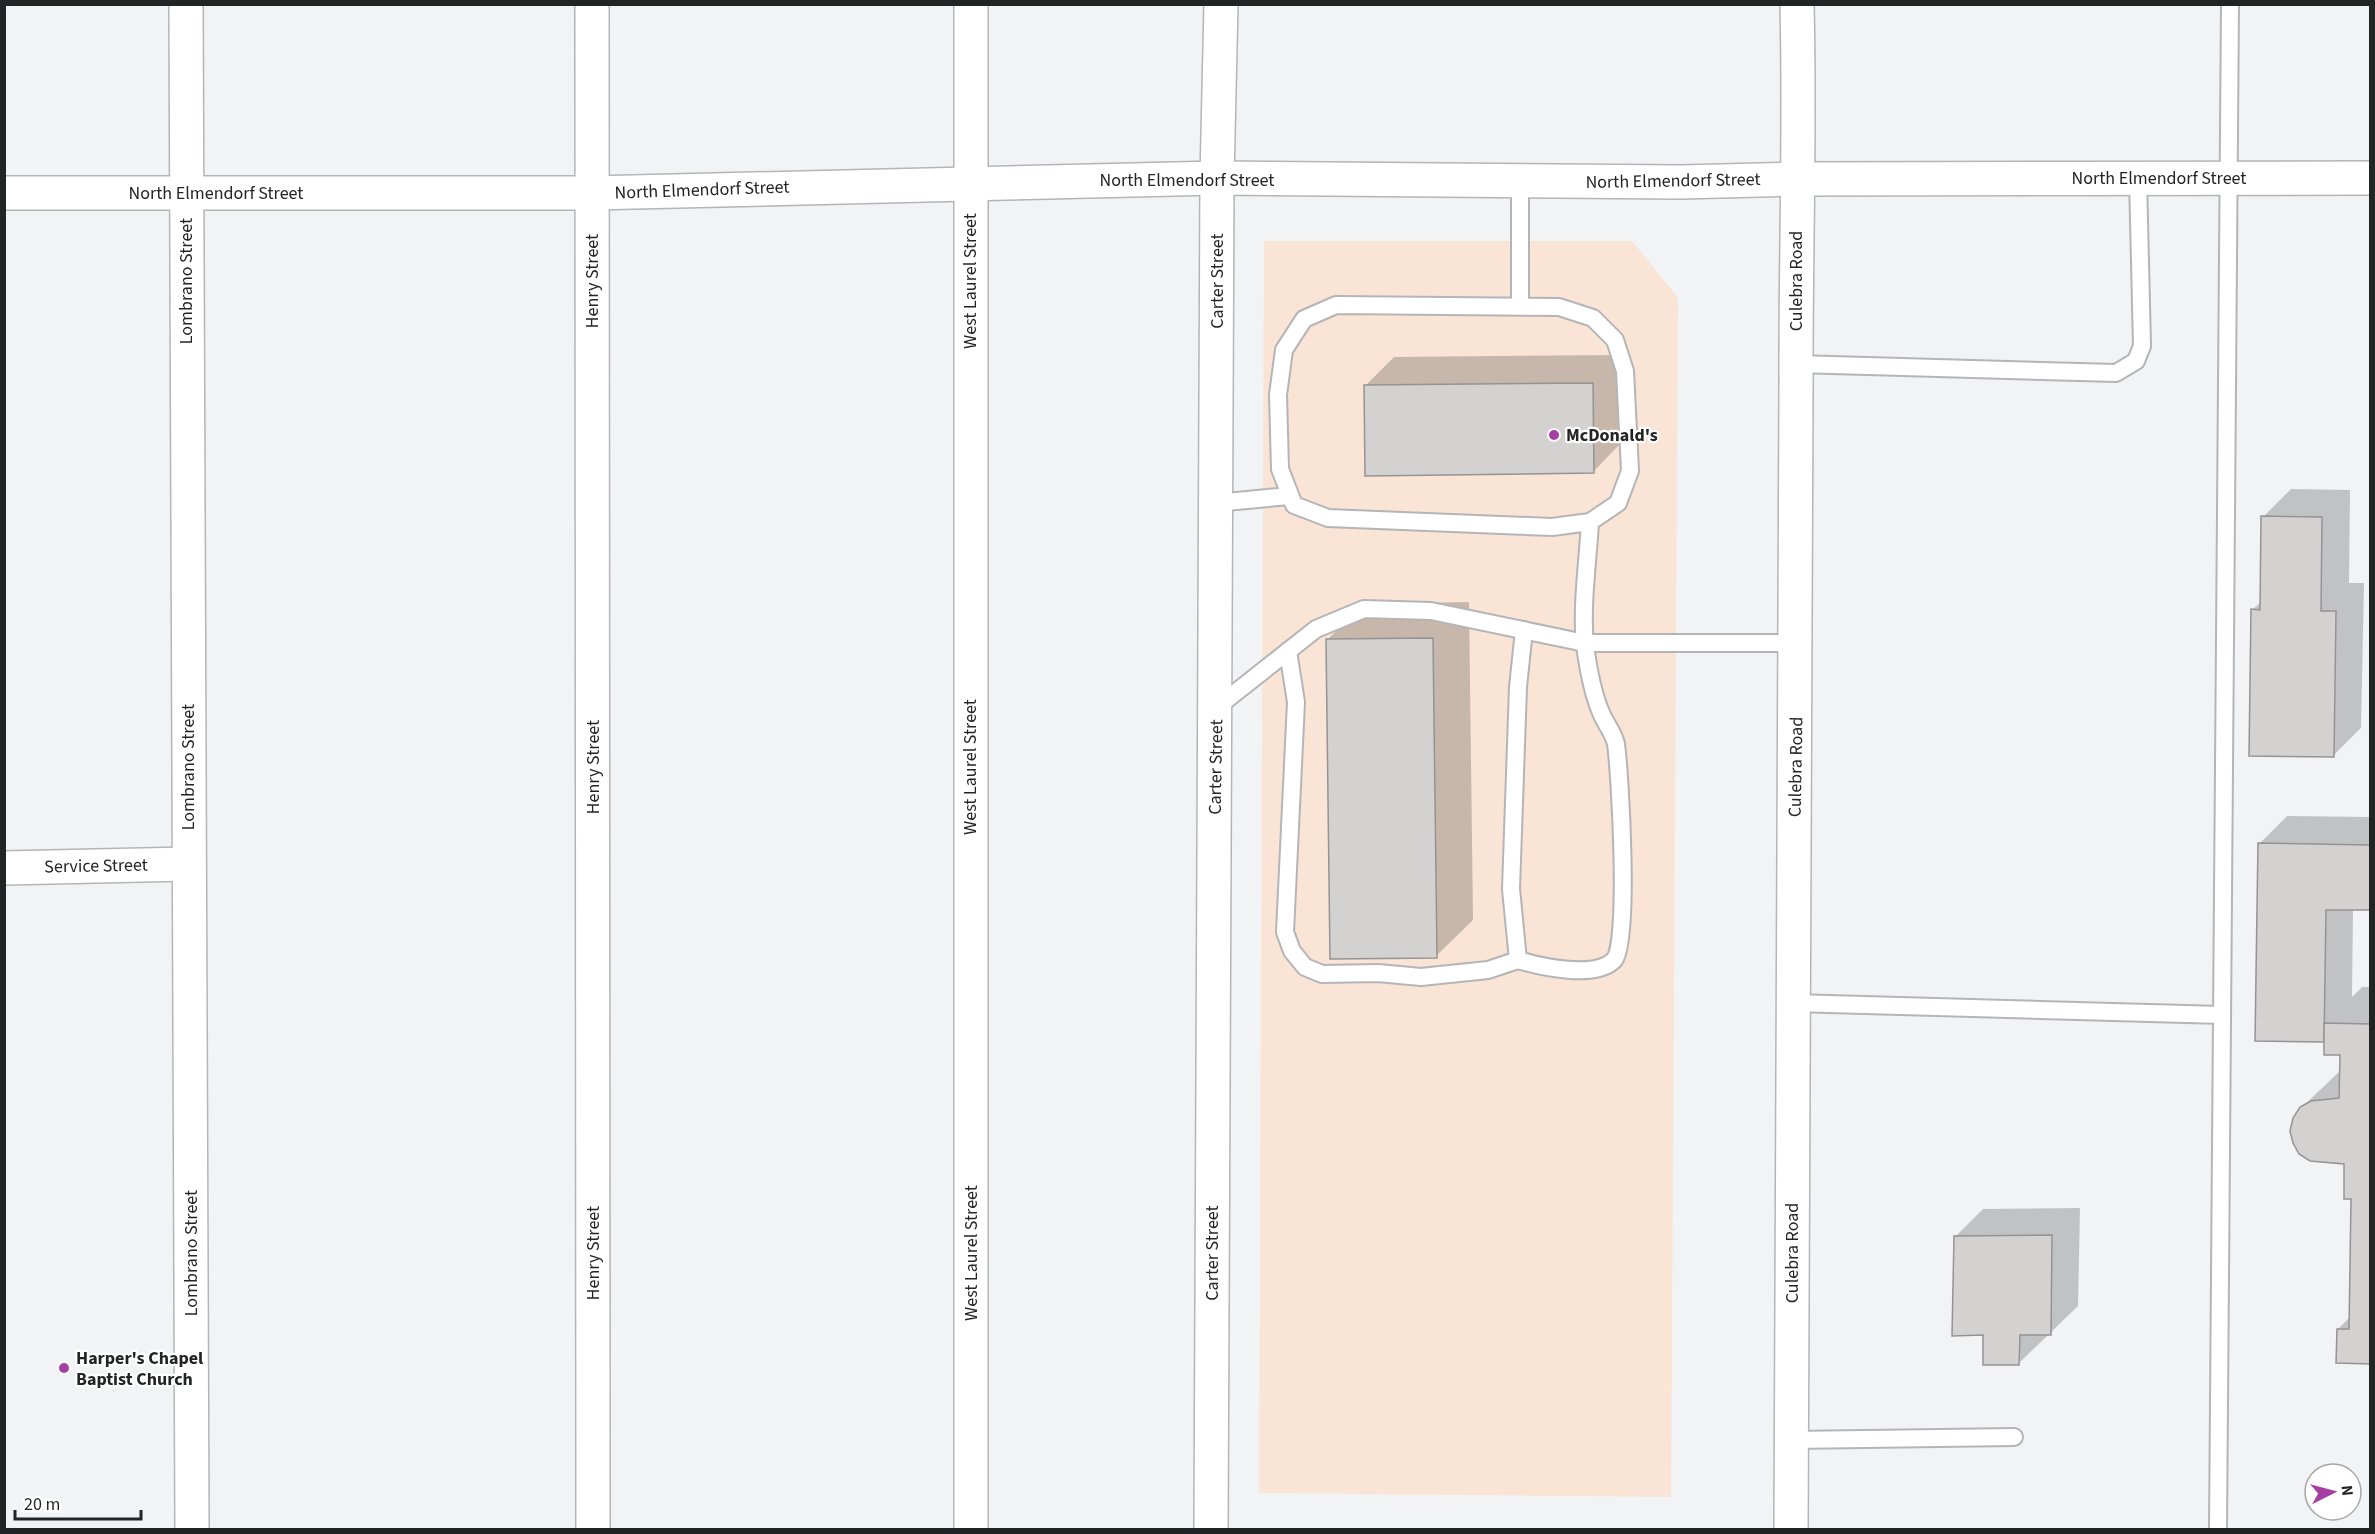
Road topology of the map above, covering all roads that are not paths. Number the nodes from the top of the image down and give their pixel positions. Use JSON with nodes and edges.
{"nodes":[{"id":1,"x":186,"y":4,"type":"edge"},
{"id":2,"x":592,"y":4,"type":"edge"},
{"id":3,"x":971,"y":4,"type":"edge"},
{"id":4,"x":1221,"y":4,"type":"edge"},
{"id":5,"x":1797,"y":4,"type":"edge"},
{"id":6,"x":2230,"y":4,"type":"edge"},
{"id":7,"x":1217,"y":178,"type":"junction"},
{"id":8,"x":2138,"y":178,"type":"junction"},
{"id":9,"x":2228,"y":178,"type":"junction"},
{"id":10,"x":2370,"y":178,"type":"edge"},
{"id":11,"x":1797,"y":179,"type":"junction"},
{"id":12,"x":970,"y":182,"type":"junction"},
{"id":13,"x":1520,"y":182,"type":"junction"},
{"id":14,"x":4,"y":193,"type":"edge"},
{"id":15,"x":185,"y":193,"type":"junction"},
{"id":16,"x":592,"y":193,"type":"junction"},
{"id":17,"x":1520,"y":306,"type":"junction"},
{"id":18,"x":1796,"y":364,"type":"junction"},
{"id":19,"x":1289,"y":496,"type":"junction"},
{"id":20,"x":1216,"y":503,"type":"junction"},
{"id":21,"x":1590,"y":522,"type":"junction"},
{"id":22,"x":1524,"y":630,"type":"junction"},
{"id":23,"x":1585,"y":643,"type":"junction"},
{"id":24,"x":1797,"y":643,"type":"junction"},
{"id":25,"x":1288,"y":651,"type":"junction"},
{"id":26,"x":1216,"y":708,"type":"junction"},
{"id":27,"x":188,"y":864,"type":"junction"},
{"id":28,"x":4,"y":868,"type":"edge"},
{"id":29,"x":1518,"y":960,"type":"junction"},
{"id":30,"x":1793,"y":1003,"type":"junction"},
{"id":31,"x":2222,"y":1015,"type":"junction"},
{"id":32,"x":2014,"y":1437,"type":"dead end"},
{"id":33,"x":1791,"y":1440,"type":"junction"},
{"id":34,"x":192,"y":1530,"type":"edge"},
{"id":35,"x":593,"y":1530,"type":"edge"},
{"id":36,"x":971,"y":1530,"type":"edge"},
{"id":37,"x":1211,"y":1530,"type":"edge"},
{"id":38,"x":1791,"y":1530,"type":"edge"},
{"id":39,"x":2218,"y":1530,"type":"edge"}],
"edges":[{"from":1,"to":15,"type":"street","name":"Lombrano Street"},
{"from":2,"to":16,"type":"street","name":"Henry Street"},
{"from":3,"to":12,"type":"street","name":"West Laurel Street"},
{"from":4,"to":7,"type":"street","name":"Carter Street"},
{"from":5,"to":11,"type":"street","name":"Culebra Road"},
{"from":6,"to":9,"type":"lane"},
{"from":7,"to":12,"type":"street","name":"North Elmendorf Street"},
{"from":7,"to":13,"type":"street","name":"North Elmendorf Street"},
{"from":7,"to":20,"type":"street","name":"Carter Street"},
{"from":8,"to":9,"type":"street","name":"North Elmendorf Street"},
{"from":8,"to":11,"type":"street","name":"North Elmendorf Street"},
{"from":8,"to":18,"type":"lane"},
{"from":9,"to":10,"type":"street","name":"North Elmendorf Street"},
{"from":9,"to":31,"type":"lane"},
{"from":11,"to":13,"type":"street","name":"North Elmendorf Street"},
{"from":11,"to":18,"type":"street","name":"Culebra Road"},
{"from":12,"to":16,"type":"street","name":"North Elmendorf Street"},
{"from":12,"to":36,"type":"street","name":"West Laurel Street"},
{"from":13,"to":17,"type":"lane"},
{"from":14,"to":15,"type":"street","name":"North Elmendorf Street"},
{"from":15,"to":16,"type":"street","name":"North Elmendorf Street"},
{"from":15,"to":27,"type":"street","name":"Lombrano Street"},
{"from":16,"to":35,"type":"street","name":"Henry Street"},
{"from":17,"to":19,"type":"lane"},
{"from":17,"to":21,"type":"lane"},
{"from":18,"to":24,"type":"street","name":"Culebra Road"},
{"from":19,"to":20,"type":"lane"},
{"from":19,"to":21,"type":"lane"},
{"from":20,"to":26,"type":"street","name":"Carter Street"},
{"from":21,"to":23,"type":"lane"},
{"from":22,"to":23,"type":"lane"},
{"from":22,"to":25,"type":"lane"},
{"from":22,"to":29,"type":"lane"},
{"from":23,"to":24,"type":"lane"},
{"from":23,"to":29,"type":"lane"},
{"from":24,"to":30,"type":"street","name":"Culebra Road"},
{"from":25,"to":26,"type":"lane"},
{"from":25,"to":29,"type":"lane"},
{"from":26,"to":37,"type":"street","name":"Carter Street"},
{"from":27,"to":28,"type":"street","name":"Service Street"},
{"from":27,"to":34,"type":"street","name":"Lombrano Street"},
{"from":30,"to":31,"type":"lane"},
{"from":30,"to":33,"type":"street","name":"Culebra Road"},
{"from":31,"to":39,"type":"lane"},
{"from":32,"to":33,"type":"lane"},
{"from":33,"to":38,"type":"street","name":"Culebra Road"}]}
